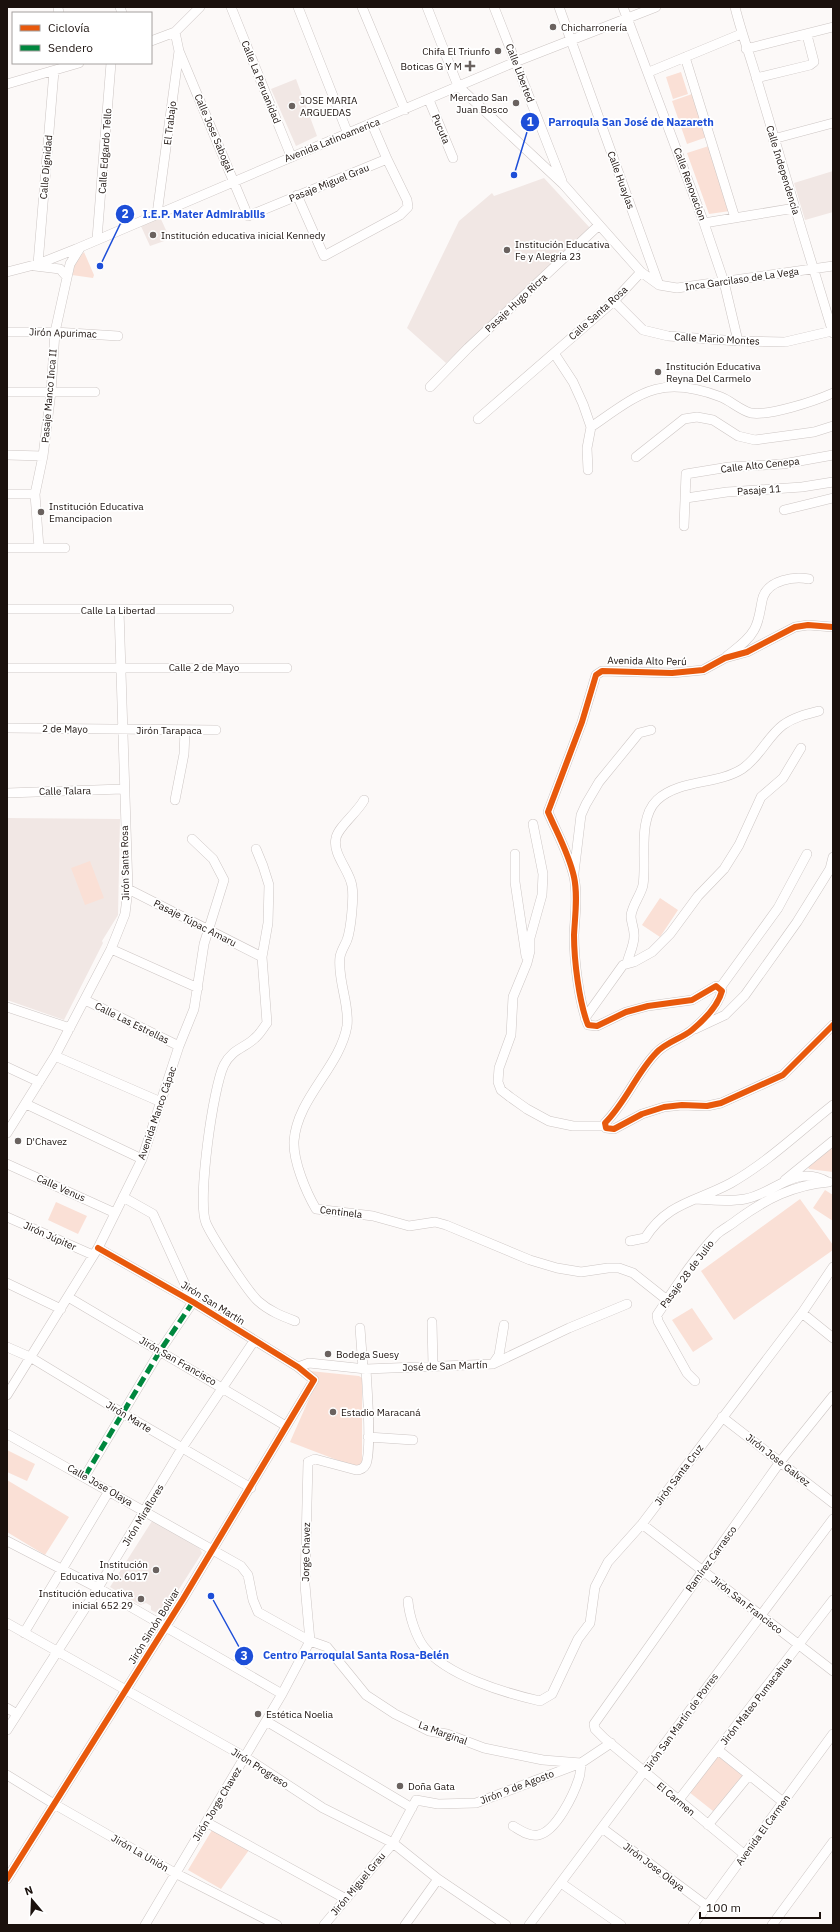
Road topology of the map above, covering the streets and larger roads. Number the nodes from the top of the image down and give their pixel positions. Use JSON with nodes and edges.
{"nodes":[{"id":1,"x":232,"y":7,"type":"edge"},
{"id":2,"x":298,"y":7,"type":"edge"},
{"id":3,"x":362,"y":7,"type":"edge"},
{"id":4,"x":428,"y":7,"type":"edge"},
{"id":5,"x":494,"y":7,"type":"edge"},
{"id":6,"x":559,"y":7,"type":"edge"},
{"id":7,"x":623,"y":7,"type":"edge"},
{"id":8,"x":656,"y":7,"type":"edge"},
{"id":9,"x":735,"y":7,"type":"edge"},
{"id":10,"x":195,"y":9,"type":"edge"},
{"id":11,"x":627,"y":19,"type":"junction"},
{"id":12,"x":833,"y":28,"type":"edge"},
{"id":13,"x":175,"y":32,"type":"junction"},
{"id":14,"x":741,"y":34,"type":"junction"},
{"id":15,"x":807,"y":35,"type":"junction"},
{"id":16,"x":571,"y":39,"type":"junction"},
{"id":17,"x":152,"y":41,"type":"edge"},
{"id":18,"x":746,"y":50,"type":"junction"},
{"id":19,"x":179,"y":51,"type":"junction"},
{"id":20,"x":685,"y":57,"type":"junction"},
{"id":21,"x":515,"y":62,"type":"junction"},
{"id":22,"x":111,"y":64,"type":"edge"},
{"id":23,"x":67,"y":65,"type":"edge"},
{"id":24,"x":54,"y":70,"type":"junction"},
{"id":25,"x":649,"y":72,"type":"junction"},
{"id":26,"x":756,"y":78,"type":"junction"},
{"id":27,"x":7,"y":84,"type":"edge"},
{"id":28,"x":458,"y":86,"type":"junction"},
{"id":29,"x":429,"y":100,"type":"junction"},
{"id":30,"x":405,"y":110,"type":"junction"},
{"id":31,"x":372,"y":124,"type":"junction"},
{"id":32,"x":833,"y":124,"type":"edge"},
{"id":33,"x":348,"y":134,"type":"junction"},
{"id":34,"x":773,"y":139,"type":"junction"},
{"id":35,"x":291,"y":156,"type":"junction"},
{"id":36,"x":453,"y":158,"type":"dead end"},
{"id":37,"x":387,"y":159,"type":"junction"},
{"id":38,"x":234,"y":181,"type":"junction"},
{"id":39,"x":563,"y":184,"type":"junction"},
{"id":40,"x":297,"y":196,"type":"junction"},
{"id":41,"x":795,"y":208,"type":"junction"},
{"id":42,"x":157,"y":214,"type":"junction"},
{"id":43,"x":248,"y":216,"type":"joint"},
{"id":44,"x":735,"y":218,"type":"junction"},
{"id":45,"x":704,"y":223,"type":"junction"},
{"id":46,"x":599,"y":225,"type":"junction"},
{"id":47,"x":97,"y":240,"type":"junction"},
{"id":48,"x":80,"y":247,"type":"junction"},
{"id":49,"x":34,"y":265,"type":"junction"},
{"id":50,"x":833,"y":266,"type":"edge"},
{"id":51,"x":812,"y":270,"type":"junction"},
{"id":52,"x":7,"y":272,"type":"edge"},
{"id":53,"x":641,"y":272,"type":"junction"},
{"id":54,"x":67,"y":277,"type":"junction"},
{"id":55,"x":724,"y":282,"type":"junction"},
{"id":56,"x":659,"y":285,"type":"junction"},
{"id":57,"x":614,"y":301,"type":"junction"},
{"id":58,"x":7,"y":332,"type":"edge"},
{"id":59,"x":55,"y":332,"type":"junction"},
{"id":60,"x":833,"y":332,"type":"edge"},
{"id":61,"x":118,"y":336,"type":"dead end"},
{"id":62,"x":738,"y":341,"type":"junction"},
{"id":63,"x":554,"y":353,"type":"junction"},
{"id":64,"x":430,"y":387,"type":"dead end"},
{"id":65,"x":7,"y":392,"type":"edge"},
{"id":66,"x":51,"y":392,"type":"junction"},
{"id":67,"x":95,"y":392,"type":"dead end"},
{"id":68,"x":833,"y":393,"type":"edge"},
{"id":69,"x":478,"y":419,"type":"dead end"},
{"id":70,"x":833,"y":426,"type":"edge"},
{"id":71,"x":591,"y":427,"type":"junction"},
{"id":72,"x":7,"y":455,"type":"edge"},
{"id":73,"x":833,"y":455,"type":"edge"},
{"id":74,"x":43,"y":456,"type":"junction"},
{"id":75,"x":636,"y":457,"type":"dead end"},
{"id":76,"x":588,"y":470,"type":"dead end"},
{"id":77,"x":833,"y":482,"type":"edge"},
{"id":78,"x":7,"y":494,"type":"edge"},
{"id":79,"x":35,"y":494,"type":"junction"},
{"id":80,"x":686,"y":498,"type":"junction"},
{"id":81,"x":833,"y":498,"type":"edge"},
{"id":82,"x":784,"y":510,"type":"dead end"},
{"id":83,"x":684,"y":526,"type":"dead end"},
{"id":84,"x":7,"y":548,"type":"edge"},
{"id":85,"x":39,"y":548,"type":"junction"},
{"id":86,"x":65,"y":548,"type":"dead end"},
{"id":87,"x":809,"y":579,"type":"dead end"},
{"id":88,"x":7,"y":609,"type":"edge"},
{"id":89,"x":229,"y":609,"type":"dead end"},
{"id":90,"x":119,"y":610,"type":"junction"},
{"id":91,"x":833,"y":627,"type":"edge"},
{"id":92,"x":725,"y":658,"type":"junction"},
{"id":93,"x":121,"y":667,"type":"junction"},
{"id":94,"x":7,"y":668,"type":"edge"},
{"id":95,"x":287,"y":668,"type":"dead end"},
{"id":96,"x":820,"y":711,"type":"dead end"},
{"id":97,"x":7,"y":728,"type":"edge"},
{"id":98,"x":123,"y":729,"type":"junction"},
{"id":99,"x":216,"y":730,"type":"dead end"},
{"id":100,"x":651,"y":730,"type":"dead end"},
{"id":101,"x":185,"y":731,"type":"junction"},
{"id":102,"x":801,"y":748,"type":"dead end"},
{"id":103,"x":123,"y":789,"type":"junction"},
{"id":104,"x":7,"y":793,"type":"edge"},
{"id":105,"x":175,"y":800,"type":"dead end"},
{"id":106,"x":364,"y":800,"type":"dead end"},
{"id":107,"x":534,"y":824,"type":"dead end"},
{"id":108,"x":192,"y":839,"type":"dead end"},
{"id":109,"x":256,"y":849,"type":"dead end"},
{"id":110,"x":515,"y":854,"type":"dead end"},
{"id":111,"x":807,"y":854,"type":"dead end"},
{"id":112,"x":833,"y":858,"type":"edge"},
{"id":113,"x":574,"y":876,"type":"junction"},
{"id":114,"x":128,"y":889,"type":"junction"},
{"id":115,"x":209,"y":930,"type":"junction"},
{"id":116,"x":111,"y":949,"type":"junction"},
{"id":117,"x":262,"y":958,"type":"junction"},
{"id":118,"x":527,"y":963,"type":"junction"},
{"id":119,"x":627,"y":963,"type":"junction"},
{"id":120,"x":198,"y":988,"type":"junction"},
{"id":121,"x":720,"y":988,"type":"junction"},
{"id":122,"x":85,"y":1000,"type":"junction"},
{"id":123,"x":7,"y":1007,"type":"edge"},
{"id":124,"x":585,"y":1018,"type":"junction"},
{"id":125,"x":833,"y":1025,"type":"edge"},
{"id":126,"x":70,"y":1028,"type":"junction"},
{"id":127,"x":692,"y":1030,"type":"junction"},
{"id":128,"x":179,"y":1046,"type":"junction"},
{"id":129,"x":55,"y":1056,"type":"junction"},
{"id":130,"x":7,"y":1067,"type":"edge"},
{"id":131,"x":39,"y":1082,"type":"junction"},
{"id":132,"x":161,"y":1102,"type":"junction"},
{"id":133,"x":26,"y":1104,"type":"junction"},
{"id":134,"x":833,"y":1104,"type":"edge"},
{"id":135,"x":605,"y":1126,"type":"junction"},
{"id":136,"x":7,"y":1133,"type":"edge"},
{"id":137,"x":833,"y":1141,"type":"edge"},
{"id":138,"x":142,"y":1159,"type":"junction"},
{"id":139,"x":7,"y":1164,"type":"edge"},
{"id":140,"x":784,"y":1181,"type":"junction"},
{"id":141,"x":831,"y":1183,"type":"edge"},
{"id":142,"x":123,"y":1197,"type":"junction"},
{"id":143,"x":692,"y":1199,"type":"junction"},
{"id":144,"x":115,"y":1213,"type":"junction"},
{"id":145,"x":7,"y":1217,"type":"edge"},
{"id":146,"x":630,"y":1241,"type":"dead end"},
{"id":147,"x":96,"y":1252,"type":"junction"},
{"id":148,"x":833,"y":1268,"type":"edge"},
{"id":149,"x":7,"y":1283,"type":"edge"},
{"id":150,"x":68,"y":1297,"type":"junction"},
{"id":151,"x":667,"y":1300,"type":"junction"},
{"id":152,"x":193,"y":1302,"type":"junction"},
{"id":153,"x":627,"y":1304,"type":"dead end"},
{"id":154,"x":61,"y":1309,"type":"junction"},
{"id":155,"x":802,"y":1313,"type":"junction"},
{"id":156,"x":295,"y":1321,"type":"dead end"},
{"id":157,"x":432,"y":1322,"type":"dead end"},
{"id":158,"x":504,"y":1325,"type":"dead end"},
{"id":159,"x":360,"y":1328,"type":"dead end"},
{"id":160,"x":833,"y":1338,"type":"edge"},
{"id":161,"x":254,"y":1341,"type":"junction"},
{"id":162,"x":7,"y":1347,"type":"edge"},
{"id":163,"x":160,"y":1351,"type":"junction"},
{"id":164,"x":30,"y":1357,"type":"junction"},
{"id":165,"x":493,"y":1364,"type":"junction"},
{"id":166,"x":433,"y":1366,"type":"junction"},
{"id":167,"x":298,"y":1367,"type":"junction"},
{"id":168,"x":365,"y":1369,"type":"junction"},
{"id":169,"x":314,"y":1380,"type":"joint"},
{"id":170,"x":694,"y":1381,"type":"dead end"},
{"id":171,"x":224,"y":1388,"type":"junction"},
{"id":172,"x":7,"y":1395,"type":"edge"},
{"id":173,"x":833,"y":1396,"type":"edge"},
{"id":174,"x":124,"y":1414,"type":"junction"},
{"id":175,"x":722,"y":1417,"type":"junction"},
{"id":176,"x":286,"y":1426,"type":"junction"},
{"id":177,"x":7,"y":1434,"type":"edge"},
{"id":178,"x":368,"y":1437,"type":"junction"},
{"id":179,"x":413,"y":1440,"type":"dead end"},
{"id":180,"x":182,"y":1448,"type":"junction"},
{"id":181,"x":780,"y":1462,"type":"junction"},
{"id":182,"x":85,"y":1476,"type":"junction"},
{"id":183,"x":251,"y":1488,"type":"junction"},
{"id":184,"x":109,"y":1491,"type":"junction"},
{"id":185,"x":833,"y":1503,"type":"edge"},
{"id":186,"x":146,"y":1511,"type":"junction"},
{"id":187,"x":833,"y":1519,"type":"edge"},
{"id":188,"x":642,"y":1524,"type":"junction"},
{"id":189,"x":7,"y":1541,"type":"edge"},
{"id":190,"x":213,"y":1549,"type":"junction"},
{"id":191,"x":62,"y":1570,"type":"junction"},
{"id":192,"x":703,"y":1571,"type":"junction"},
{"id":193,"x":98,"y":1588,"type":"junction"},
{"id":194,"x":833,"y":1600,"type":"edge"},
{"id":195,"x":408,"y":1601,"type":"dead end"},
{"id":196,"x":760,"y":1614,"type":"junction"},
{"id":197,"x":7,"y":1623,"type":"edge"},
{"id":198,"x":164,"y":1628,"type":"junction"},
{"id":199,"x":24,"y":1633,"type":"junction"},
{"id":200,"x":310,"y":1641,"type":"junction"},
{"id":201,"x":800,"y":1645,"type":"junction"},
{"id":202,"x":58,"y":1652,"type":"junction"},
{"id":203,"x":833,"y":1671,"type":"edge"},
{"id":204,"x":126,"y":1691,"type":"junction"},
{"id":205,"x":282,"y":1694,"type":"junction"},
{"id":206,"x":7,"y":1708,"type":"edge"},
{"id":207,"x":18,"y":1714,"type":"junction"},
{"id":208,"x":266,"y":1721,"type":"junction"},
{"id":209,"x":594,"y":1724,"type":"joint"},
{"id":210,"x":7,"y":1730,"type":"edge"},
{"id":211,"x":833,"y":1734,"type":"edge"},
{"id":212,"x":611,"y":1743,"type":"junction"},
{"id":213,"x":718,"y":1750,"type":"junction"},
{"id":214,"x":245,"y":1757,"type":"junction"},
{"id":215,"x":580,"y":1763,"type":"junction"},
{"id":216,"x":645,"y":1772,"type":"junction"},
{"id":217,"x":7,"y":1775,"type":"edge"},
{"id":218,"x":749,"y":1775,"type":"junction"},
{"id":219,"x":678,"y":1801,"type":"junction"},
{"id":220,"x":784,"y":1802,"type":"junction"},
{"id":221,"x":54,"y":1804,"type":"junction"},
{"id":222,"x":414,"y":1804,"type":"junction"},
{"id":223,"x":206,"y":1822,"type":"junction"},
{"id":224,"x":708,"y":1825,"type":"junction"},
{"id":225,"x":512,"y":1826,"type":"dead end"},
{"id":226,"x":602,"y":1828,"type":"junction"},
{"id":227,"x":833,"y":1842,"type":"edge"},
{"id":228,"x":393,"y":1843,"type":"junction"},
{"id":229,"x":744,"y":1855,"type":"junction"},
{"id":230,"x":175,"y":1873,"type":"junction"},
{"id":231,"x":7,"y":1879,"type":"edge"},
{"id":232,"x":438,"y":1879,"type":"junction"},
{"id":233,"x":561,"y":1883,"type":"junction"},
{"id":234,"x":346,"y":1899,"type":"junction"},
{"id":235,"x":707,"y":1906,"type":"junction"},
{"id":236,"x":145,"y":1925,"type":"edge"},
{"id":237,"x":277,"y":1925,"type":"edge"},
{"id":238,"x":324,"y":1925,"type":"edge"},
{"id":239,"x":405,"y":1925,"type":"edge"},
{"id":240,"x":506,"y":1925,"type":"edge"},
{"id":241,"x":529,"y":1925,"type":"edge"},
{"id":242,"x":620,"y":1925,"type":"edge"},
{"id":243,"x":693,"y":1925,"type":"edge"},
{"id":244,"x":772,"y":1925,"type":"edge"}],
"edges":[{"from":1,"to":35,"type":"street","name":"Calle La Peruanidad"},
{"from":2,"to":33,"type":"street"},
{"from":3,"to":30,"type":"street"},
{"from":4,"to":28,"type":"street","name":"Inca Garcilaso de La Vega"},
{"from":5,"to":21,"type":"street","name":"Calle Liberted"},
{"from":6,"to":16,"type":"street","name":"Calle Huaylas"},
{"from":7,"to":11,"type":"street","name":"Calle Renovacion"},
{"from":8,"to":11,"type":"street","name":"Avenida Latinoamerica"},
{"from":9,"to":14,"type":"street","name":"Calle Independencia"},
{"from":10,"to":13,"type":"street"},
{"from":11,"to":16,"type":"street","name":"Avenida Latinoamerica"},
{"from":11,"to":25,"type":"street","name":"Calle Renovacion"},
{"from":12,"to":15,"type":"street"},
{"from":13,"to":17,"type":"street"},
{"from":13,"to":19,"type":"street","name":"El Trabajo"},
{"from":14,"to":18,"type":"street","name":"Calle Independencia"},
{"from":14,"to":20,"type":"street"},
{"from":15,"to":18,"type":"street"},
{"from":15,"to":26,"type":"street"},
{"from":16,"to":21,"type":"street","name":"Avenida Latinoamerica"},
{"from":16,"to":56,"type":"street","name":"Calle Huaylas"},
{"from":18,"to":26,"type":"street","name":"Calle Independencia"},
{"from":19,"to":38,"type":"street","name":"Calle Jose Sabogal"},
{"from":19,"to":42,"type":"street","name":"El Trabajo"},
{"from":20,"to":25,"type":"street"},
{"from":20,"to":44,"type":"street"},
{"from":21,"to":28,"type":"street","name":"Avenida Latinoamerica"},
{"from":21,"to":39,"type":"street","name":"Calle Liberted"},
{"from":22,"to":47,"type":"street","name":"Calle Edgardo Tello"},
{"from":23,"to":24,"type":"street"},
{"from":24,"to":27,"type":"street"},
{"from":24,"to":49,"type":"street","name":"Calle Dignidad"},
{"from":25,"to":45,"type":"street","name":"Calle Renovacion"},
{"from":26,"to":34,"type":"street","name":"Calle Independencia"},
{"from":28,"to":29,"type":"street","name":"Avenida Latinoamerica"},
{"from":28,"to":39,"type":"street","name":"Inca Garcilaso de La Vega"},
{"from":29,"to":30,"type":"street","name":"Avenida Latinoamerica"},
{"from":29,"to":36,"type":"street","name":"Pucuta"},
{"from":30,"to":31,"type":"street","name":"Avenida Latinoamerica"},
{"from":31,"to":33,"type":"street","name":"Avenida Latinoamerica"},
{"from":31,"to":37,"type":"street"},
{"from":32,"to":34,"type":"street"},
{"from":33,"to":35,"type":"street","name":"Avenida Latinoamerica"},
{"from":34,"to":41,"type":"street","name":"Calle Independencia"},
{"from":35,"to":38,"type":"street","name":"Avenida Latinoamerica"},
{"from":37,"to":40,"type":"street","name":"Pasaje Miguel Grau"},
{"from":37,"to":40,"type":"street"},
{"from":38,"to":42,"type":"street","name":"Avenida Latinoamerica"},
{"from":38,"to":43,"type":"street","name":"Calle Jose Sabogal"},
{"from":39,"to":46,"type":"street","name":"Inca Garcilaso de La Vega"},
{"from":40,"to":43,"type":"street","name":"Pasaje Miguel Grau"},
{"from":41,"to":44,"type":"street"},
{"from":41,"to":51,"type":"street","name":"Calle Independencia"},
{"from":42,"to":47,"type":"street","name":"Avenida Latinoamerica"},
{"from":44,"to":45,"type":"street"},
{"from":45,"to":55,"type":"street","name":"Calle Renovacion"},
{"from":46,"to":53,"type":"street","name":"Inca Garcilaso de La Vega"},
{"from":46,"to":64,"type":"street","name":"Pasaje Hugo Ricra"},
{"from":47,"to":48,"type":"street","name":"Avenida Latinoamerica"},
{"from":48,"to":49,"type":"street","name":"Avenida Latinoamerica"},
{"from":48,"to":54,"type":"street","name":"Pasaje Manco Inca II"},
{"from":49,"to":52,"type":"street","name":"Avenida Latinoamerica"},
{"from":49,"to":54,"type":"street"},
{"from":50,"to":51,"type":"street","name":"Inca Garcilaso de La Vega"},
{"from":51,"to":55,"type":"street","name":"Inca Garcilaso de La Vega"},
{"from":51,"to":60,"type":"street","name":"Calle Independencia"},
{"from":53,"to":56,"type":"street","name":"Inca Garcilaso de La Vega"},
{"from":53,"to":57,"type":"street","name":"Calle Santa Rosa"},
{"from":54,"to":59,"type":"street","name":"Pasaje Manco Inca II"},
{"from":55,"to":56,"type":"street","name":"Inca Garcilaso de La Vega"},
{"from":55,"to":62,"type":"street","name":"Calle Renovacion"},
{"from":57,"to":62,"type":"street","name":"Calle Mario Montes"},
{"from":57,"to":63,"type":"street","name":"Calle Santa Rosa"},
{"from":58,"to":59,"type":"street","name":"Jirón Apurimac"},
{"from":59,"to":61,"type":"street","name":"Jirón Apurimac"},
{"from":59,"to":66,"type":"street","name":"Pasaje Manco Inca II"},
{"from":60,"to":62,"type":"street","name":"Calle Mario Montes"},
{"from":63,"to":69,"type":"street","name":"Calle Santa Rosa"},
{"from":63,"to":71,"type":"street"},
{"from":65,"to":66,"type":"street"},
{"from":66,"to":67,"type":"street"},
{"from":66,"to":74,"type":"street","name":"Pasaje Manco Inca II"},
{"from":68,"to":71,"type":"street"},
{"from":70,"to":75,"type":"street"},
{"from":71,"to":76,"type":"street"},
{"from":72,"to":74,"type":"street"},
{"from":73,"to":80,"type":"street","name":"Calle Alto Cenepa"},
{"from":74,"to":79,"type":"street","name":"Pasaje Manco Inca II"},
{"from":77,"to":80,"type":"street","name":"Pasaje 11"},
{"from":78,"to":79,"type":"street"},
{"from":79,"to":85,"type":"street","name":"Pasaje Manco Inca II"},
{"from":80,"to":83,"type":"street"},
{"from":81,"to":82,"type":"street"},
{"from":84,"to":85,"type":"street"},
{"from":85,"to":86,"type":"street"},
{"from":87,"to":92,"type":"street"},
{"from":88,"to":90,"type":"street","name":"Calle La Libertad"},
{"from":89,"to":90,"type":"street","name":"Calle La Libertad"},
{"from":90,"to":93,"type":"street","name":"Jirón Santa Rosa"},
{"from":91,"to":92,"type":"street","name":"Avenida Alto Perú"},
{"from":92,"to":113,"type":"street","name":"Avenida Alto Perú"},
{"from":93,"to":94,"type":"street"},
{"from":93,"to":95,"type":"street","name":"Calle 2 de Mayo"},
{"from":93,"to":98,"type":"street","name":"Jirón Santa Rosa"},
{"from":96,"to":119,"type":"street"},
{"from":97,"to":98,"type":"street","name":"2 de Mayo"},
{"from":98,"to":101,"type":"street","name":"Jirón Tarapaca"},
{"from":98,"to":103,"type":"street","name":"Jirón Santa Rosa"},
{"from":99,"to":101,"type":"street","name":"Jirón Tarapaca"},
{"from":100,"to":113,"type":"street"},
{"from":101,"to":105,"type":"street"},
{"from":102,"to":119,"type":"street"},
{"from":103,"to":104,"type":"street","name":"Calle Talara"},
{"from":103,"to":114,"type":"street","name":"Jirón Santa Rosa"},
{"from":106,"to":151,"type":"street","name":"Centinela"},
{"from":107,"to":118,"type":"street"},
{"from":108,"to":115,"type":"street","name":"Avenida Manco Cápac"},
{"from":109,"to":117,"type":"street"},
{"from":110,"to":118,"type":"street"},
{"from":111,"to":121,"type":"street"},
{"from":112,"to":127,"type":"street"},
{"from":113,"to":124,"type":"street"},
{"from":114,"to":115,"type":"street","name":"Pasaje Túpac Amaru"},
{"from":114,"to":116,"type":"street","name":"Jirón Santa Rosa"},
{"from":115,"to":117,"type":"street","name":"Pasaje Túpac Amaru"},
{"from":115,"to":120,"type":"street","name":"Avenida Manco Cápac"},
{"from":116,"to":120,"type":"street"},
{"from":116,"to":122,"type":"street","name":"Jirón Santa Rosa"},
{"from":117,"to":156,"type":"street"},
{"from":118,"to":135,"type":"street"},
{"from":119,"to":124,"type":"street"},
{"from":120,"to":128,"type":"street","name":"Avenida Manco Cápac"},
{"from":121,"to":124,"type":"street"},
{"from":121,"to":127,"type":"street"},
{"from":122,"to":126,"type":"street","name":"Jirón Santa Rosa"},
{"from":122,"to":128,"type":"street","name":"Calle Las Estrellas"},
{"from":123,"to":126,"type":"street"},
{"from":125,"to":135,"type":"street"},
{"from":126,"to":129,"type":"street","name":"Jirón Santa Rosa"},
{"from":127,"to":135,"type":"street"},
{"from":128,"to":132,"type":"street","name":"Avenida Manco Cápac"},
{"from":129,"to":131,"type":"street","name":"Jirón Santa Rosa"},
{"from":129,"to":132,"type":"street"},
{"from":130,"to":131,"type":"street"},
{"from":131,"to":133,"type":"street","name":"Jirón Santa Rosa"},
{"from":132,"to":138,"type":"street","name":"Avenida Manco Cápac"},
{"from":133,"to":136,"type":"street","name":"Jirón Santa Rosa"},
{"from":133,"to":138,"type":"street"},
{"from":134,"to":143,"type":"street"},
{"from":137,"to":140,"type":"street"},
{"from":138,"to":142,"type":"street","name":"Avenida Manco Cápac"},
{"from":139,"to":144,"type":"street","name":"Calle Venus"},
{"from":140,"to":141,"type":"street"},
{"from":140,"to":143,"type":"street"},
{"from":141,"to":151,"type":"street","name":"Pasaje 28 de Julio"},
{"from":142,"to":144,"type":"street","name":"Avenida Manco Cápac"},
{"from":142,"to":152,"type":"street"},
{"from":143,"to":146,"type":"street"},
{"from":144,"to":147,"type":"street","name":"Avenida Manco Cápac"},
{"from":145,"to":147,"type":"street","name":"Jirón Júpiter"},
{"from":147,"to":150,"type":"street","name":"Avenida Manco Cápac"},
{"from":147,"to":152,"type":"street","name":"Jirón San Martín"},
{"from":148,"to":155,"type":"street","name":"Jirón Santa Cruz"},
{"from":149,"to":154,"type":"street"},
{"from":150,"to":154,"type":"street","name":"Avenida Manco Cápac"},
{"from":150,"to":163,"type":"street","name":"Jirón San Francisco"},
{"from":151,"to":170,"type":"street","name":"Pasaje 28 de Julio"},
{"from":152,"to":161,"type":"street","name":"Jirón San Martín"},
{"from":152,"to":163,"type":"street"},
{"from":153,"to":165,"type":"street","name":"José de San Martín"},
{"from":154,"to":164,"type":"street","name":"Avenida Manco Cápac"},
{"from":155,"to":160,"type":"street"},
{"from":155,"to":175,"type":"street","name":"Jirón Santa Cruz"},
{"from":157,"to":166,"type":"street"},
{"from":158,"to":165,"type":"street"},
{"from":159,"to":168,"type":"street"},
{"from":161,"to":167,"type":"street","name":"Jirón San Martín"},
{"from":161,"to":171,"type":"street","name":"Jirón Miraflores"},
{"from":162,"to":164,"type":"street","name":"Jirón Marte"},
{"from":163,"to":171,"type":"street","name":"Jirón San Francisco"},
{"from":163,"to":174,"type":"street"},
{"from":164,"to":172,"type":"street","name":"Avenida Manco Cápac"},
{"from":164,"to":174,"type":"street","name":"Jirón Marte"},
{"from":165,"to":166,"type":"street","name":"José de San Martín"},
{"from":166,"to":168,"type":"street","name":"José de San Martín"},
{"from":167,"to":168,"type":"street","name":"José de San Martín"},
{"from":167,"to":169,"type":"street","name":"Jirón San Martín"},
{"from":168,"to":178,"type":"street"},
{"from":169,"to":176,"type":"street","name":"Jirón Simón Bolívar"},
{"from":171,"to":176,"type":"street","name":"Jirón San Francisco"},
{"from":171,"to":180,"type":"street","name":"Jirón Miraflores"},
{"from":173,"to":181,"type":"street","name":"Ramírez Carrasco"},
{"from":174,"to":180,"type":"street","name":"Jirón Marte"},
{"from":174,"to":182,"type":"street"},
{"from":175,"to":181,"type":"street","name":"Jirón Jose Galvez"},
{"from":175,"to":188,"type":"street","name":"Jirón Santa Cruz"},
{"from":176,"to":183,"type":"street","name":"Jirón Simón Bolívar"},
{"from":177,"to":182,"type":"street","name":"Calle Jose Olaya"},
{"from":178,"to":179,"type":"street"},
{"from":178,"to":200,"type":"street","name":"Jorge Chavez"},
{"from":180,"to":183,"type":"street","name":"Jirón Marte"},
{"from":180,"to":186,"type":"street","name":"Jirón Miraflores"},
{"from":181,"to":185,"type":"street","name":"Jirón Jose Galvez"},
{"from":181,"to":192,"type":"street","name":"Ramírez Carrasco"},
{"from":182,"to":184,"type":"street","name":"Calle Jose Olaya"},
{"from":183,"to":190,"type":"street","name":"Jirón Simón Bolívar"},
{"from":184,"to":186,"type":"street","name":"Calle Jose Olaya"},
{"from":184,"to":191,"type":"street"},
{"from":186,"to":190,"type":"street","name":"Calle Jose Olaya"},
{"from":186,"to":193,"type":"street","name":"Jirón Miraflores"},
{"from":187,"to":196,"type":"street","name":"Jirón San Martín de Porres"},
{"from":188,"to":192,"type":"street","name":"Jirón San Francisco"},
{"from":188,"to":195,"type":"street","name":"Jirón Santa Cruz"},
{"from":189,"to":191,"type":"street"},
{"from":190,"to":198,"type":"street","name":"Jirón Simón Bolívar"},
{"from":190,"to":200,"type":"street","name":"La Marginal"},
{"from":191,"to":193,"type":"street"},
{"from":191,"to":199,"type":"street"},
{"from":192,"to":196,"type":"street","name":"Jirón San Francisco"},
{"from":192,"to":209,"type":"street","name":"Ramírez Carrasco"},
{"from":193,"to":198,"type":"street"},
{"from":193,"to":202,"type":"street","name":"Jirón Miraflores"},
{"from":194,"to":201,"type":"street","name":"Jirón Mateo Pumacahua"},
{"from":196,"to":201,"type":"street","name":"Jirón San Francisco"},
{"from":196,"to":216,"type":"street","name":"Jirón San Martín de Porres"},
{"from":197,"to":199,"type":"street","name":"Jirón Progreso"},
{"from":198,"to":204,"type":"street","name":"Jirón Simón Bolívar"},
{"from":198,"to":205,"type":"street"},
{"from":199,"to":202,"type":"street","name":"Jirón Progreso"},
{"from":200,"to":205,"type":"street","name":"Jirón Jorge Chavez"},
{"from":200,"to":215,"type":"street","name":"La Marginal"},
{"from":201,"to":203,"type":"street","name":"Jirón San Francisco"},
{"from":201,"to":213,"type":"street","name":"Jirón Mateo Pumacahua"},
{"from":202,"to":204,"type":"street","name":"Jirón Progreso"},
{"from":202,"to":207,"type":"street","name":"Jirón Miraflores"},
{"from":204,"to":214,"type":"street","name":"Jirón Progreso"},
{"from":204,"to":221,"type":"street","name":"Jirón Simón Bolívar"},
{"from":205,"to":208,"type":"street","name":"Jirón Jorge Chavez"},
{"from":206,"to":207,"type":"street"},
{"from":207,"to":210,"type":"street","name":"Jirón Miraflores"},
{"from":208,"to":214,"type":"street","name":"Jirón Jorge Chavez"},
{"from":208,"to":222,"type":"street","name":"Jirón 9 de Agosto"},
{"from":209,"to":212,"type":"street","name":"El Carmen"},
{"from":211,"to":220,"type":"street","name":"Avenida El Carmen"},
{"from":212,"to":215,"type":"street","name":"Jirón 9 de Agosto"},
{"from":212,"to":216,"type":"street","name":"El Carmen"},
{"from":213,"to":218,"type":"street"},
{"from":213,"to":219,"type":"street","name":"Jirón Mateo Pumacahua"},
{"from":214,"to":223,"type":"street","name":"Jirón Jorge Chavez"},
{"from":214,"to":228,"type":"street","name":"Jirón Progreso"},
{"from":215,"to":222,"type":"street","name":"Jirón 9 de Agosto"},
{"from":215,"to":225,"type":"street"},
{"from":216,"to":219,"type":"street","name":"El Carmen"},
{"from":216,"to":226,"type":"street","name":"Jirón San Martín de Porres"},
{"from":217,"to":221,"type":"street","name":"Jirón La Unión"},
{"from":218,"to":220,"type":"street"},
{"from":218,"to":224,"type":"street"},
{"from":219,"to":224,"type":"street","name":"El Carmen"},
{"from":220,"to":229,"type":"street","name":"Avenida El Carmen"},
{"from":221,"to":230,"type":"street","name":"Jirón La Unión"},
{"from":221,"to":231,"type":"street","name":"Jirón Simón Bolívar"},
{"from":222,"to":228,"type":"street"},
{"from":223,"to":230,"type":"street","name":"Jirón Jorge Chavez"},
{"from":223,"to":234,"type":"street"},
{"from":224,"to":229,"type":"street","name":"El Carmen"},
{"from":226,"to":233,"type":"street","name":"Jirón San Martín de Porres"},
{"from":226,"to":235,"type":"street","name":"Jirón Jose Olaya"},
{"from":227,"to":244,"type":"street"},
{"from":228,"to":232,"type":"street","name":"Jirón Progreso"},
{"from":228,"to":234,"type":"street","name":"Jirón Miguel Grau"},
{"from":229,"to":235,"type":"street","name":"Avenida El Carmen"},
{"from":230,"to":236,"type":"street","name":"Jirón Jorge Chavez"},
{"from":230,"to":237,"type":"street","name":"Jirón La Unión"},
{"from":232,"to":239,"type":"street"},
{"from":232,"to":240,"type":"street","name":"Jirón Progreso"},
{"from":233,"to":241,"type":"street","name":"Jirón San Martín de Porres"},
{"from":233,"to":242,"type":"street"},
{"from":234,"to":238,"type":"street","name":"Jirón Miguel Grau"},
{"from":235,"to":243,"type":"street","name":"Avenida El Carmen"}]}
